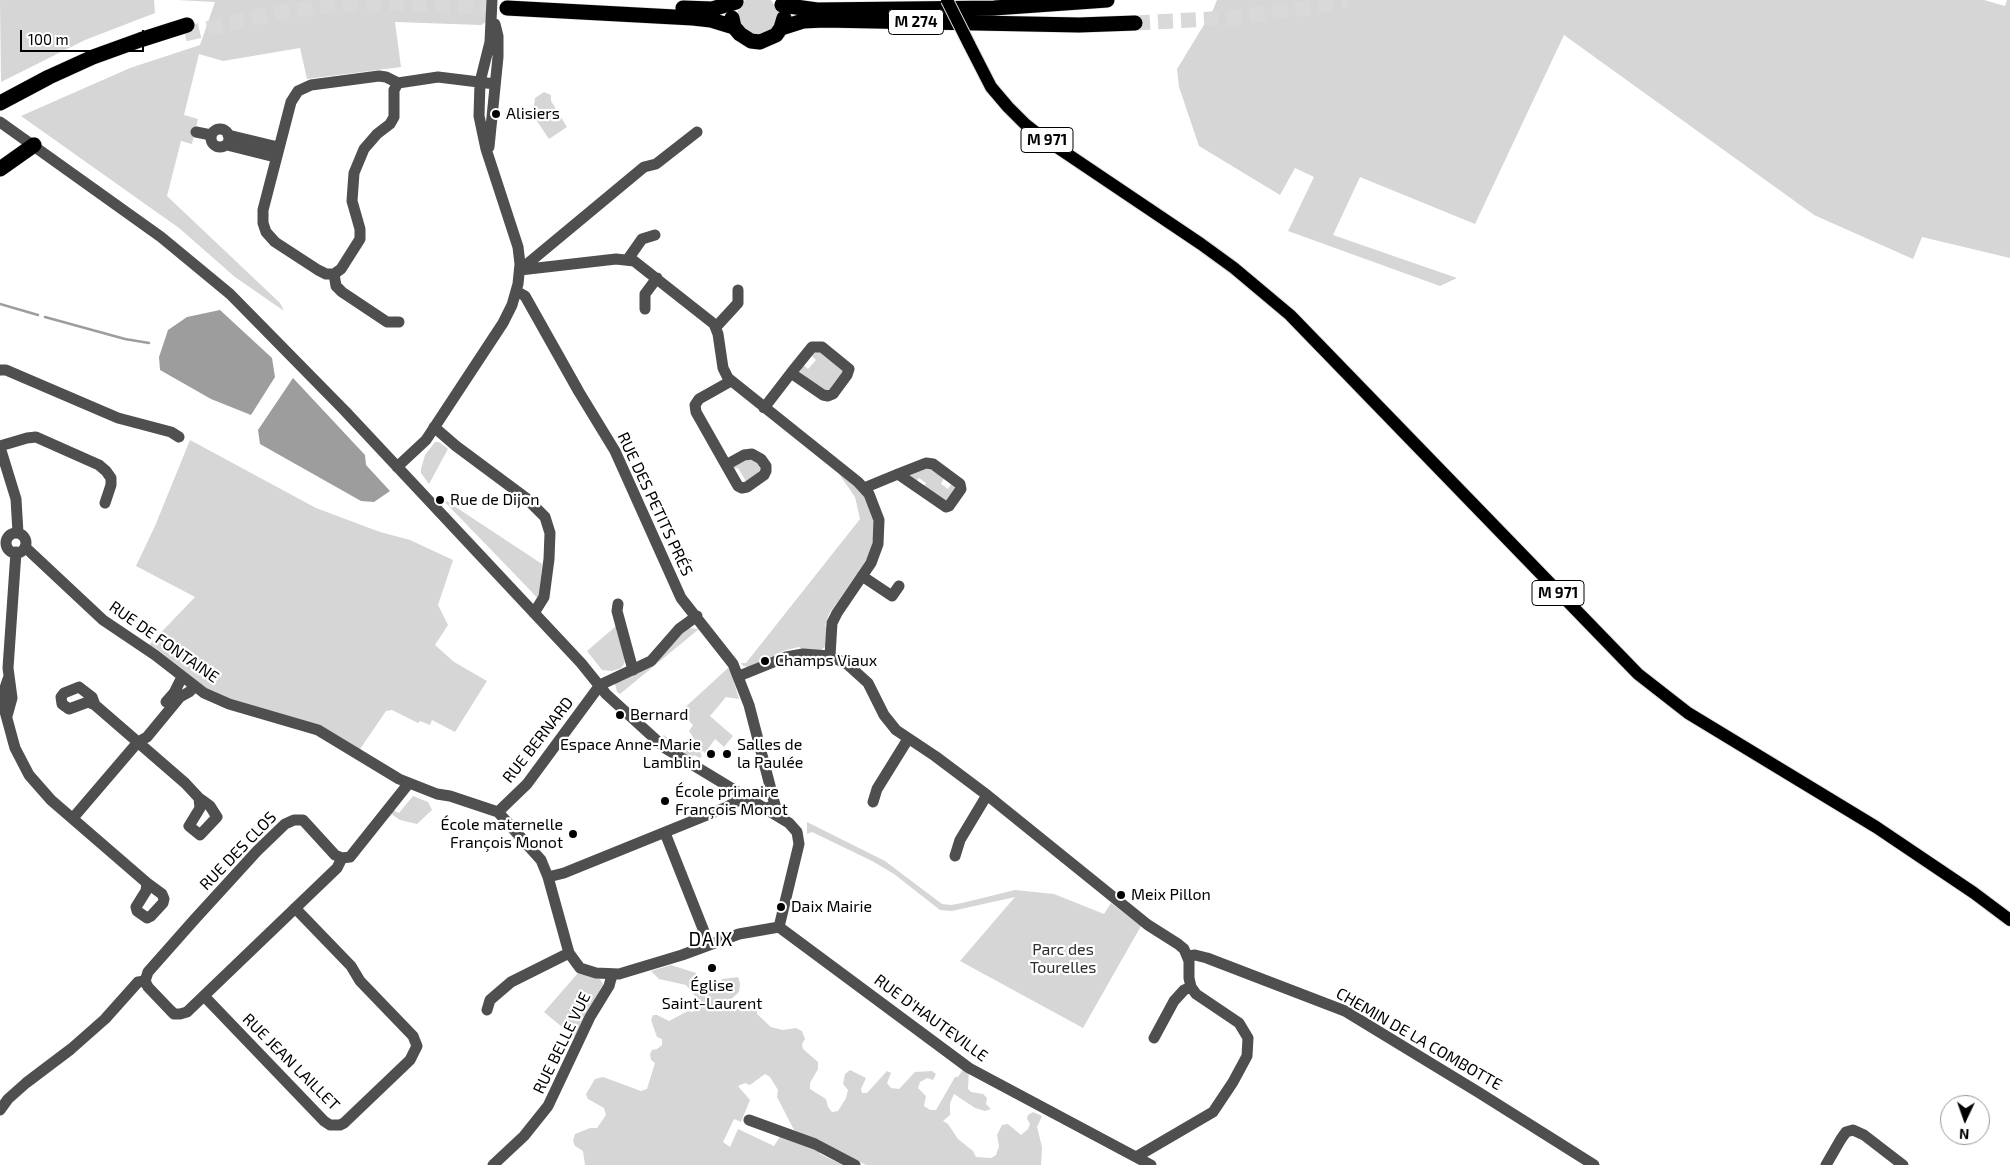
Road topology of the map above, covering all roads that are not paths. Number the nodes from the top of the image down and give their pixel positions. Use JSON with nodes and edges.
{"nodes":[{"id":1,"x":947,"y":0,"type":"edge"},
{"id":2,"x":1107,"y":0,"type":"edge"},
{"id":3,"x":736,"y":1,"type":"edge"},
{"id":4,"x":780,"y":2,"type":"edge"},
{"id":5,"x":502,"y":5,"type":"edge"},
{"id":6,"x":1135,"y":23,"type":"tunnel mouth"},
{"id":7,"x":734,"y":27,"type":"junction"},
{"id":8,"x":781,"y":28,"type":"junction"},
{"id":9,"x":398,"y":82,"type":"junction"},
{"id":10,"x":480,"y":82,"type":"junction"},
{"id":11,"x":495,"y":84,"type":"junction"},
{"id":12,"x":0,"y":103,"type":"edge"},
{"id":13,"x":1,"y":120,"type":"edge"},
{"id":14,"x":196,"y":132,"type":"dead end"},
{"id":15,"x":697,"y":132,"type":"dead end"},
{"id":16,"x":34,"y":145,"type":"junction"},
{"id":17,"x":277,"y":152,"type":"junction"},
{"id":18,"x":489,"y":154,"type":"junction"},
{"id":19,"x":0,"y":169,"type":"edge"},
{"id":20,"x":655,"y":235,"type":"dead end"},
{"id":21,"x":628,"y":259,"type":"junction"},
{"id":22,"x":520,"y":270,"type":"junction"},
{"id":23,"x":334,"y":274,"type":"junction"},
{"id":24,"x":657,"y":278,"type":"junction"},
{"id":25,"x":738,"y":290,"type":"dead end"},
{"id":26,"x":516,"y":291,"type":"junction"},
{"id":27,"x":645,"y":309,"type":"dead end"},
{"id":28,"x":399,"y":322,"type":"dead end"},
{"id":29,"x":716,"y":327,"type":"junction"},
{"id":30,"x":0,"y":370,"type":"edge"},
{"id":31,"x":791,"y":373,"type":"junction"},
{"id":32,"x":731,"y":381,"type":"junction"},
{"id":33,"x":764,"y":408,"type":"junction"},
{"id":34,"x":434,"y":427,"type":"junction"},
{"id":35,"x":180,"y":437,"type":"dead end"},
{"id":36,"x":0,"y":446,"type":"edge"},
{"id":37,"x":726,"y":465,"type":"dead end"},
{"id":38,"x":397,"y":467,"type":"junction"},
{"id":39,"x":898,"y":474,"type":"junction"},
{"id":40,"x":864,"y":488,"type":"junction"},
{"id":41,"x":105,"y":504,"type":"dead end"},
{"id":42,"x":18,"y":533,"type":"junction"},
{"id":43,"x":3,"y":543,"type":"edge"},
{"id":44,"x":20,"y":550,"type":"junction"},
{"id":45,"x":862,"y":576,"type":"junction"},
{"id":46,"x":899,"y":586,"type":"dead end"},
{"id":47,"x":618,"y":604,"type":"dead end"},
{"id":48,"x":534,"y":613,"type":"junction"},
{"id":49,"x":696,"y":616,"type":"junction"},
{"id":50,"x":5,"y":628,"type":"edge"},
{"id":51,"x":830,"y":656,"type":"junction"},
{"id":52,"x":633,"y":670,"type":"junction"},
{"id":53,"x":739,"y":676,"type":"junction"},
{"id":54,"x":182,"y":677,"type":"junction"},
{"id":55,"x":600,"y":685,"type":"junction"},
{"id":56,"x":194,"y":687,"type":"junction"},
{"id":57,"x":95,"y":705,"type":"dead end"},
{"id":58,"x":908,"y":739,"type":"junction"},
{"id":59,"x":138,"y":742,"type":"junction"},
{"id":60,"x":408,"y":783,"type":"junction"},
{"id":61,"x":744,"y":794,"type":"junction"},
{"id":62,"x":987,"y":795,"type":"junction"},
{"id":63,"x":198,"y":798,"type":"dead end"},
{"id":64,"x":873,"y":802,"type":"dead end"},
{"id":65,"x":768,"y":808,"type":"junction"},
{"id":66,"x":498,"y":812,"type":"junction"},
{"id":67,"x":73,"y":818,"type":"junction"},
{"id":68,"x":665,"y":833,"type":"junction"},
{"id":69,"x":955,"y":856,"type":"dead end"},
{"id":70,"x":342,"y":858,"type":"junction"},
{"id":71,"x":548,"y":877,"type":"junction"},
{"id":72,"x":147,"y":883,"type":"dead end"},
{"id":73,"x":296,"y":908,"type":"junction"},
{"id":74,"x":2010,"y":920,"type":"edge"},
{"id":75,"x":779,"y":927,"type":"junction"},
{"id":76,"x":708,"y":944,"type":"junction"},
{"id":77,"x":569,"y":953,"type":"junction"},
{"id":78,"x":1188,"y":956,"type":"junction"},
{"id":79,"x":612,"y":975,"type":"junction"},
{"id":80,"x":145,"y":981,"type":"junction"},
{"id":81,"x":1191,"y":987,"type":"junction"},
{"id":82,"x":204,"y":996,"type":"junction"},
{"id":83,"x":486,"y":1010,"type":"dead end"},
{"id":84,"x":1154,"y":1038,"type":"dead end"},
{"id":85,"x":0,"y":1110,"type":"edge"},
{"id":86,"x":749,"y":1120,"type":"dead end"},
{"id":87,"x":1136,"y":1157,"type":"junction"},
{"id":88,"x":493,"y":1165,"type":"edge"},
{"id":89,"x":856,"y":1165,"type":"edge"},
{"id":90,"x":1151,"y":1165,"type":"edge"},
{"id":91,"x":1594,"y":1165,"type":"edge"},
{"id":92,"x":1826,"y":1165,"type":"edge"},
{"id":93,"x":1903,"y":1165,"type":"edge"}],
"edges":[{"from":1,"to":74,"type":"main road","number":"M 971","bridge":true},
{"from":2,"to":4,"type":"highway","number":"M 274"},
{"from":3,"to":5,"type":"highway"},
{"from":3,"to":7,"type":"highway"},
{"from":4,"to":8,"type":"highway"},
{"from":5,"to":7,"type":"highway"},
{"from":5,"to":10,"type":"street"},
{"from":5,"to":11,"type":"street"},
{"from":6,"to":8,"type":"highway","number":"M 274"},
{"from":7,"to":8,"type":"highway"},
{"from":9,"to":10,"type":"street"},
{"from":9,"to":17,"type":"street"},
{"from":9,"to":23,"type":"street"},
{"from":10,"to":11,"type":"street"},
{"from":10,"to":18,"type":"street"},
{"from":11,"to":18,"type":"street"},
{"from":12,"to":13,"type":"highway"},
{"from":13,"to":16,"type":"street"},
{"from":14,"to":17,"type":"street"},
{"from":15,"to":22,"type":"street"},
{"from":16,"to":19,"type":"highway"},
{"from":16,"to":38,"type":"street"},
{"from":17,"to":23,"type":"street"},
{"from":18,"to":22,"type":"street"},
{"from":20,"to":21,"type":"street"},
{"from":21,"to":22,"type":"street"},
{"from":21,"to":24,"type":"street"},
{"from":22,"to":26,"type":"street"},
{"from":23,"to":28,"type":"street"},
{"from":24,"to":27,"type":"street"},
{"from":24,"to":29,"type":"street"},
{"from":25,"to":29,"type":"street"},
{"from":26,"to":34,"type":"street"},
{"from":26,"to":49,"type":"street","name":"RUE DES PETITS PRÉS"},
{"from":29,"to":32,"type":"street"},
{"from":30,"to":35,"type":"street"},
{"from":31,"to":31,"type":"street"},
{"from":31,"to":33,"type":"street"},
{"from":32,"to":33,"type":"street"},
{"from":32,"to":37,"type":"street"},
{"from":33,"to":40,"type":"street"},
{"from":34,"to":38,"type":"street"},
{"from":34,"to":48,"type":"street"},
{"from":36,"to":41,"type":"street"},
{"from":36,"to":42,"type":"street"},
{"from":38,"to":48,"type":"street"},
{"from":39,"to":39,"type":"street"},
{"from":39,"to":40,"type":"street"},
{"from":40,"to":45,"type":"street"},
{"from":42,"to":43,"type":"street"},
{"from":42,"to":44,"type":"street"},
{"from":43,"to":44,"type":"street"},
{"from":44,"to":50,"type":"street"},
{"from":44,"to":54,"type":"street","name":"RUE DE FONTAINE"},
{"from":45,"to":46,"type":"street"},
{"from":45,"to":51,"type":"street"},
{"from":47,"to":52,"type":"street"},
{"from":48,"to":55,"type":"street"},
{"from":49,"to":52,"type":"street"},
{"from":49,"to":53,"type":"street","name":"RUE DES PETITS PRÉS"},
{"from":50,"to":67,"type":"street"},
{"from":51,"to":53,"type":"street"},
{"from":51,"to":58,"type":"street"},
{"from":52,"to":55,"type":"street"},
{"from":53,"to":65,"type":"street","name":"RUE DES PETITS PRÉS"},
{"from":54,"to":56,"type":"street","name":"RUE DE FONTAINE"},
{"from":54,"to":59,"type":"street"},
{"from":55,"to":61,"type":"street"},
{"from":55,"to":66,"type":"street","name":"RUE BERNARD"},
{"from":56,"to":59,"type":"street"},
{"from":56,"to":60,"type":"street","name":"RUE DE FONTAINE"},
{"from":57,"to":59,"type":"street"},
{"from":58,"to":62,"type":"street"},
{"from":58,"to":64,"type":"street"},
{"from":59,"to":63,"type":"street"},
{"from":59,"to":67,"type":"street"},
{"from":60,"to":66,"type":"street","name":"RUE DE FONTAINE"},
{"from":60,"to":70,"type":"street"},
{"from":61,"to":65,"type":"street"},
{"from":61,"to":68,"type":"street"},
{"from":62,"to":69,"type":"street"},
{"from":62,"to":78,"type":"street"},
{"from":65,"to":75,"type":"street"},
{"from":66,"to":71,"type":"street"},
{"from":67,"to":72,"type":"street"},
{"from":68,"to":71,"type":"street"},
{"from":68,"to":76,"type":"street"},
{"from":70,"to":73,"type":"street"},
{"from":70,"to":80,"type":"street","name":"RUE DES CLOS"},
{"from":71,"to":77,"type":"street"},
{"from":73,"to":82,"type":"street"},
{"from":73,"to":82,"type":"street","name":"RUE JEAN LAILLET"},
{"from":75,"to":76,"type":"street"},
{"from":75,"to":87,"type":"street","name":"RUE D'HAUTEVILLE"},
{"from":76,"to":79,"type":"street"},
{"from":77,"to":79,"type":"street"},
{"from":77,"to":83,"type":"street"},
{"from":78,"to":81,"type":"street"},
{"from":78,"to":91,"type":"street","name":"CHEMIN DE LA COMBOTTE"},
{"from":79,"to":88,"type":"street","name":"RUE BELLE VUE"},
{"from":80,"to":82,"type":"street"},
{"from":80,"to":85,"type":"street"},
{"from":81,"to":84,"type":"street"},
{"from":81,"to":87,"type":"street"},
{"from":86,"to":89,"type":"street"},
{"from":87,"to":90,"type":"street","name":"RUE D'HAUTEVILLE"},
{"from":92,"to":93,"type":"street"}]}
